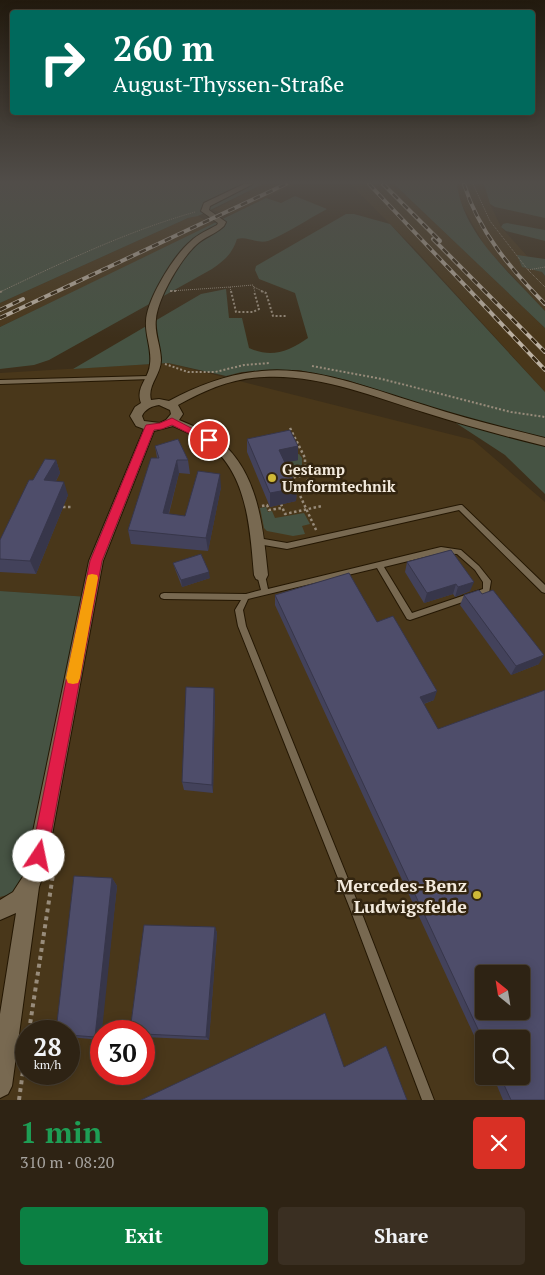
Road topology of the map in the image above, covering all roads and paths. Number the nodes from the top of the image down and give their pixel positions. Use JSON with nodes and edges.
{"nodes":[{"id":1,"x":130,"y":235,"type":"edge"},
{"id":2,"x":204,"y":235,"type":"edge"},
{"id":3,"x":501,"y":235,"type":"edge"},
{"id":4,"x":545,"y":267,"type":"edge"},
{"id":5,"x":528,"y":270,"type":"junction"},
{"id":6,"x":254,"y":286,"type":"junction"},
{"id":7,"x":230,"y":287,"type":"junction"},
{"id":8,"x":545,"y":287,"type":"edge"},
{"id":9,"x":0,"y":292,"type":"edge"},
{"id":10,"x":161,"y":292,"type":"junction"},
{"id":11,"x":286,"y":316,"type":"dead end"},
{"id":12,"x":149,"y":378,"type":"junction"},
{"id":13,"x":0,"y":382,"type":"edge"},
{"id":14,"x":146,"y":404,"type":"junction"},
{"id":15,"x":170,"y":404,"type":"junction"},
{"id":16,"x":172,"y":421,"type":"junction"},
{"id":17,"x":150,"y":427,"type":"junction"},
{"id":18,"x":290,"y":428,"type":"edge"},
{"id":19,"x":293,"y":442,"type":"edge"},
{"id":20,"x":545,"y":442,"type":"edge"},
{"id":21,"x":297,"y":449,"type":"edge"},
{"id":22,"x":301,"y":450,"type":"junction"},
{"id":23,"x":294,"y":452,"type":"edge"},
{"id":24,"x":305,"y":475,"type":"junction"},
{"id":25,"x":310,"y":483,"type":"dead end"},
{"id":26,"x":299,"y":494,"type":"junction"},
{"id":27,"x":294,"y":495,"type":"edge"},
{"id":28,"x":322,"y":506,"type":"dead end"},
{"id":29,"x":63,"y":507,"type":"dead end"},
{"id":30,"x":71,"y":507,"type":"dead end"},
{"id":31,"x":251,"y":508,"type":"junction"},
{"id":32,"x":306,"y":510,"type":"junction"},
{"id":33,"x":320,"y":538,"type":"junction"},
{"id":34,"x":258,"y":541,"type":"junction"},
{"id":35,"x":379,"y":565,"type":"junction"},
{"id":36,"x":262,"y":575,"type":"joint"},
{"id":37,"x":545,"y":590,"type":"edge"},
{"id":38,"x":265,"y":592,"type":"junction"},
{"id":39,"x":164,"y":596,"type":"dead end"},
{"id":40,"x":246,"y":597,"type":"junction"},
{"id":41,"x":56,"y":854,"type":"dead end"},
{"id":42,"x":30,"y":889,"type":"junction"},
{"id":43,"x":0,"y":910,"type":"edge"},
{"id":44,"x":31,"y":1020,"type":"edge"},
{"id":45,"x":21,"y":1085,"type":"edge"},
{"id":46,"x":0,"y":1086,"type":"edge"},
{"id":47,"x":19,"y":1100,"type":"edge"},
{"id":48,"x":428,"y":1100,"type":"edge"}],
"edges":[{"from":1,"to":9,"type":"path"},
{"from":2,"to":10,"type":"street"},
{"from":3,"to":5,"type":"path"},
{"from":4,"to":5,"type":"path"},
{"from":5,"to":8,"type":"path"},
{"from":6,"to":7,"type":"path"},
{"from":6,"to":7,"type":"path"},
{"from":6,"to":11,"type":"path"},
{"from":7,"to":10,"type":"path"},
{"from":10,"to":12,"type":"street"},
{"from":12,"to":13,"type":"lane"},
{"from":12,"to":14,"type":"street"},
{"from":14,"to":15,"type":"street"},
{"from":14,"to":17,"type":"street"},
{"from":15,"to":16,"type":"street"},
{"from":15,"to":20,"type":"street"},
{"from":16,"to":17,"type":"street"},
{"from":16,"to":31,"type":"street"},
{"from":17,"to":42,"type":"street"},
{"from":18,"to":22,"type":"path"},
{"from":19,"to":21,"type":"path"},
{"from":22,"to":23,"type":"path"},
{"from":22,"to":24,"type":"path"},
{"from":24,"to":25,"type":"path"},
{"from":24,"to":26,"type":"path"},
{"from":26,"to":27,"type":"path"},
{"from":26,"to":32,"type":"path"},
{"from":28,"to":32,"type":"path"},
{"from":29,"to":30,"type":"path"},
{"from":31,"to":32,"type":"path"},
{"from":31,"to":34,"type":"street"},
{"from":32,"to":33,"type":"path"},
{"from":33,"to":34,"type":"lane"},
{"from":33,"to":37,"type":"lane"},
{"from":34,"to":36,"type":"street"},
{"from":35,"to":35,"type":"lane"},
{"from":35,"to":38,"type":"lane"},
{"from":36,"to":38,"type":"lane"},
{"from":38,"to":40,"type":"lane"},
{"from":39,"to":40,"type":"lane"},
{"from":40,"to":48,"type":"lane"},
{"from":41,"to":44,"type":"path"},
{"from":42,"to":43,"type":"street"},
{"from":42,"to":46,"type":"street"},
{"from":45,"to":47,"type":"path"}]}
